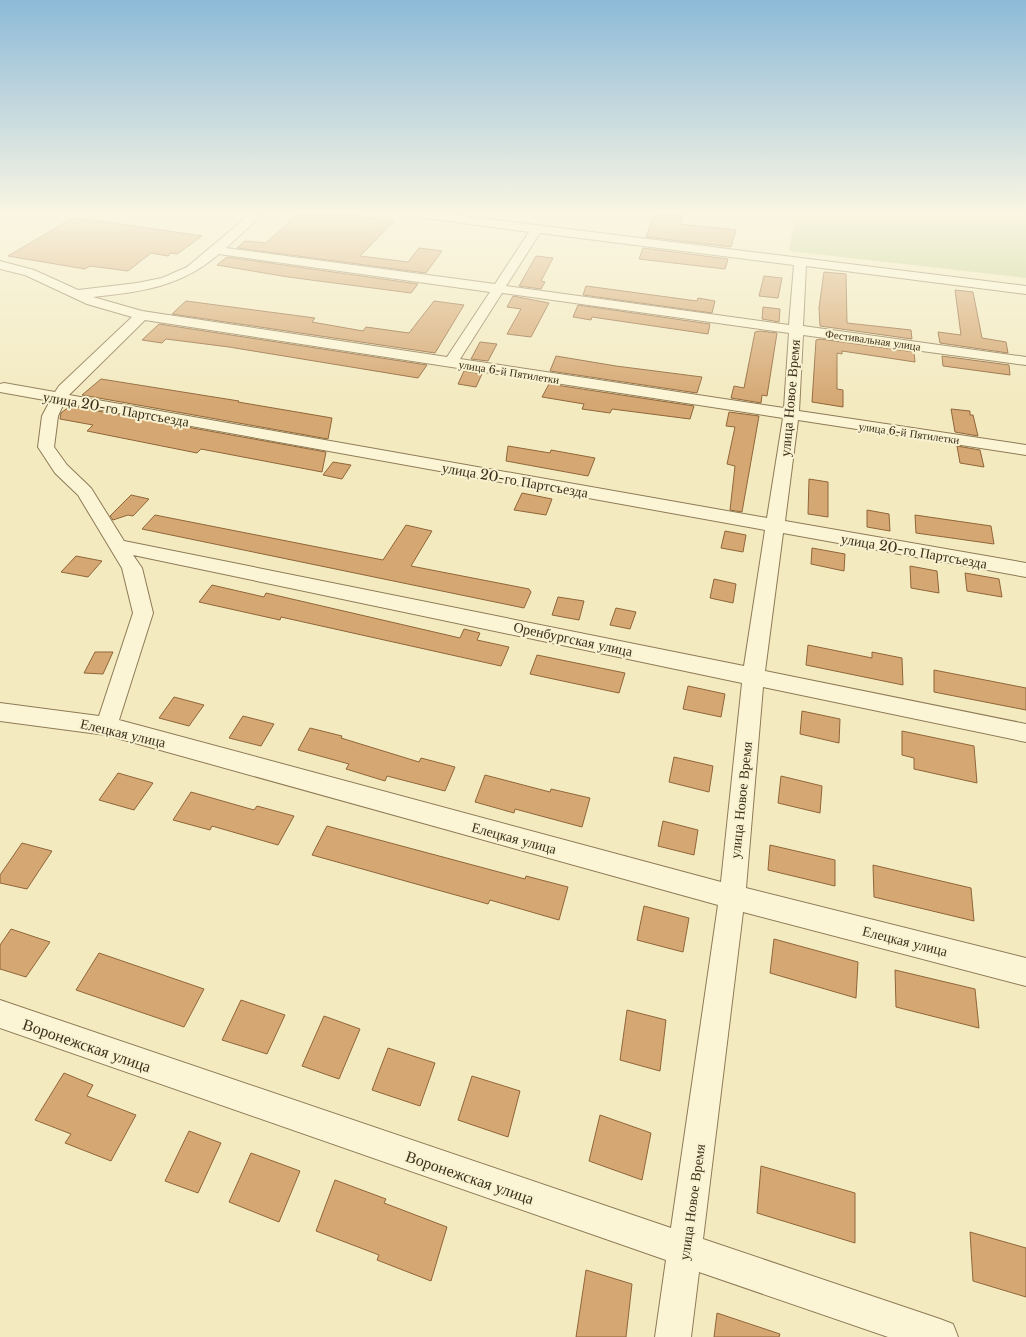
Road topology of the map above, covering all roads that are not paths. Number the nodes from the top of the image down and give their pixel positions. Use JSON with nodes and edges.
{"nodes":[{"id":1,"x":40,"y":277,"type":"edge"},
{"id":2,"x":172,"y":277,"type":"edge"},
{"id":3,"x":413,"y":277,"type":"edge"},
{"id":4,"x":506,"y":277,"type":"edge"},
{"id":5,"x":799,"y":277,"type":"edge"},
{"id":6,"x":924,"y":277,"type":"edge"},
{"id":7,"x":498,"y":289,"type":"junction"},
{"id":8,"x":1026,"y":290,"type":"edge"},
{"id":9,"x":76,"y":295,"type":"junction"},
{"id":10,"x":142,"y":315,"type":"junction"},
{"id":11,"x":796,"y":330,"type":"junction"},
{"id":12,"x":1026,"y":361,"type":"edge"},
{"id":13,"x":450,"y":363,"type":"junction"},
{"id":14,"x":4,"y":388,"type":"dead end"},
{"id":15,"x":59,"y":399,"type":"junction"},
{"id":16,"x":791,"y":415,"type":"junction"},
{"id":17,"x":1026,"y":450,"type":"edge"},
{"id":18,"x":774,"y":526,"type":"junction"},
{"id":19,"x":120,"y":546,"type":"junction"},
{"id":20,"x":1026,"y":570,"type":"edge"},
{"id":21,"x":753,"y":677,"type":"junction"},
{"id":22,"x":0,"y":712,"type":"edge"},
{"id":23,"x":106,"y":726,"type":"junction"},
{"id":24,"x":1026,"y":733,"type":"edge"},
{"id":25,"x":732,"y":897,"type":"junction"},
{"id":26,"x":1026,"y":972,"type":"edge"},
{"id":27,"x":0,"y":1014,"type":"edge"},
{"id":28,"x":685,"y":1250,"type":"junction"},
{"id":29,"x":674,"y":1337,"type":"edge"},
{"id":30,"x":940,"y":1337,"type":"edge"}],
"edges":[{"from":1,"to":9,"type":"street","name":"улица 6-й Пятилетки"},
{"from":2,"to":9,"type":"street"},
{"from":3,"to":7,"type":"street","name":"Фестивальная улица"},
{"from":4,"to":7,"type":"street"},
{"from":5,"to":11,"type":"street","name":"улица Новое Время"},
{"from":6,"to":8,"type":"street"},
{"from":7,"to":11,"type":"street","name":"Фестивальная улица"},
{"from":7,"to":13,"type":"street"},
{"from":9,"to":10,"type":"street","name":"улица 6-й Пятилетки"},
{"from":10,"to":13,"type":"street","name":"улица 6-й Пятилетки"},
{"from":10,"to":15,"type":"street"},
{"from":11,"to":12,"type":"street","name":"Фестивальная улица"},
{"from":11,"to":16,"type":"street","name":"улица Новое Время"},
{"from":13,"to":16,"type":"street","name":"улица 6-й Пятилетки"},
{"from":14,"to":15,"type":"street","name":"улица 20-го Партсъезда"},
{"from":15,"to":18,"type":"street","name":"улица 20-го Партсъезда"},
{"from":15,"to":19,"type":"street"},
{"from":16,"to":17,"type":"street","name":"улица 6-й Пятилетки"},
{"from":16,"to":18,"type":"street","name":"улица Новое Время"},
{"from":18,"to":20,"type":"street","name":"улица 20-го Партсъезда"},
{"from":18,"to":21,"type":"street","name":"улица Новое Время"},
{"from":19,"to":21,"type":"street","name":"Оренбургская улица"},
{"from":19,"to":23,"type":"street"},
{"from":21,"to":24,"type":"street","name":"Оренбургская улица"},
{"from":21,"to":25,"type":"street","name":"улица Новое Время"},
{"from":22,"to":23,"type":"street","name":"Елецкая улица"},
{"from":23,"to":25,"type":"street","name":"Елецкая улица"},
{"from":25,"to":26,"type":"street","name":"Елецкая улица"},
{"from":25,"to":28,"type":"street","name":"улица Новое Время"},
{"from":27,"to":28,"type":"street","name":"Воронежская улица"},
{"from":28,"to":29,"type":"street","name":"улица Новое Время"},
{"from":28,"to":30,"type":"street","name":"Воронежская улица"}]}
